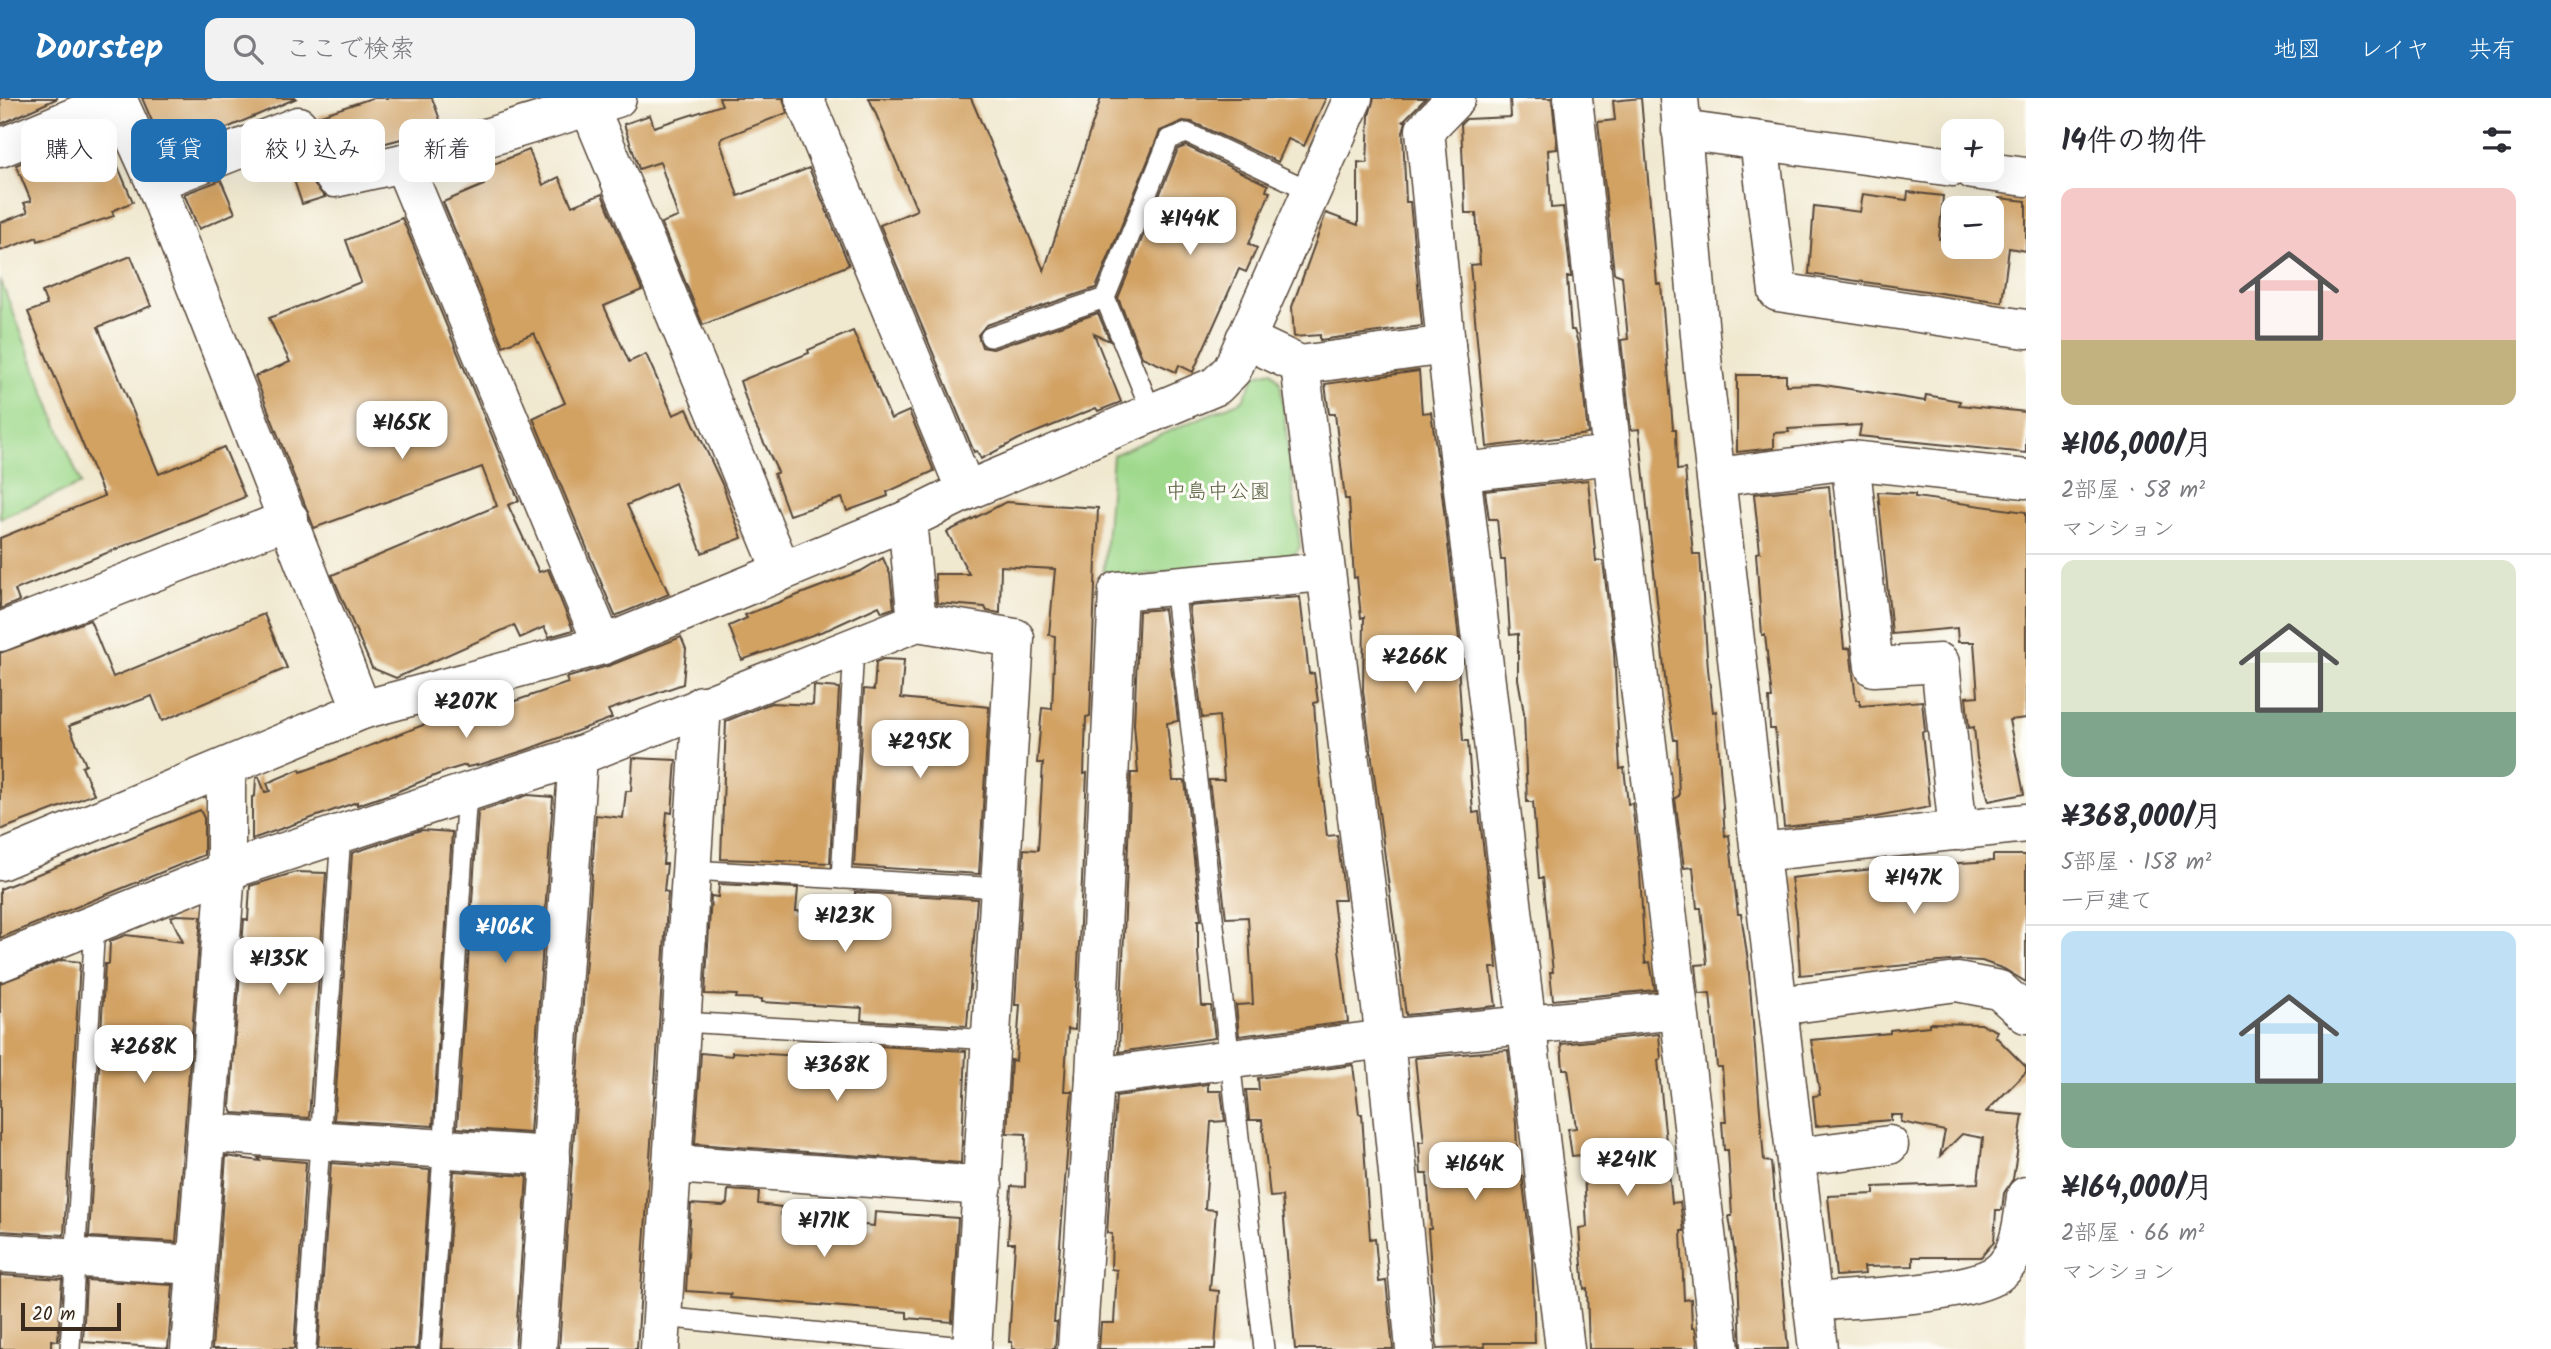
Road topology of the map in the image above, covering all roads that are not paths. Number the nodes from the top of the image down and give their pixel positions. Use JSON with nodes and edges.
{"nodes":[{"id":1,"x":804,"y":98,"type":"edge"},
{"id":2,"x":1353,"y":98,"type":"edge"},
{"id":3,"x":1457,"y":98,"type":"edge"},
{"id":4,"x":1573,"y":98,"type":"edge"},
{"id":5,"x":118,"y":99,"type":"edge"},
{"id":6,"x":603,"y":102,"type":"edge"},
{"id":7,"x":1680,"y":114,"type":"edge"},
{"id":8,"x":495,"y":135,"type":"edge"},
{"id":9,"x":1759,"y":141,"type":"junction"},
{"id":10,"x":0,"y":148,"type":"edge"},
{"id":11,"x":399,"y":164,"type":"edge"},
{"id":12,"x":1941,"y":165,"type":"edge"},
{"id":13,"x":2004,"y":174,"type":"edge"},
{"id":14,"x":2026,"y":177,"type":"edge"},
{"id":15,"x":411,"y":182,"type":"edge"},
{"id":16,"x":155,"y":183,"type":"junction"},
{"id":17,"x":1313,"y":192,"type":"junction"},
{"id":18,"x":1105,"y":298,"type":"junction"},
{"id":19,"x":2026,"y":329,"type":"edge"},
{"id":20,"x":990,"y":337,"type":"dead end"},
{"id":21,"x":1245,"y":339,"type":"junction"},
{"id":22,"x":1446,"y":345,"type":"junction"},
{"id":23,"x":1300,"y":365,"type":"junction"},
{"id":24,"x":1152,"y":413,"type":"junction"},
{"id":25,"x":1612,"y":455,"type":"junction"},
{"id":26,"x":1850,"y":460,"type":"junction"},
{"id":27,"x":1463,"y":472,"type":"junction"},
{"id":28,"x":1717,"y":477,"type":"junction"},
{"id":29,"x":2026,"y":479,"type":"edge"},
{"id":30,"x":966,"y":491,"type":"junction"},
{"id":31,"x":289,"y":519,"type":"junction"},
{"id":32,"x":907,"y":520,"type":"junction"},
{"id":33,"x":782,"y":571,"type":"junction"},
{"id":34,"x":1324,"y":572,"type":"junction"},
{"id":35,"x":1174,"y":586,"type":"junction"},
{"id":36,"x":917,"y":622,"type":"junction"},
{"id":37,"x":0,"y":632,"type":"edge"},
{"id":38,"x":603,"y":645,"type":"junction"},
{"id":39,"x":854,"y":646,"type":"junction"},
{"id":40,"x":702,"y":705,"type":"junction"},
{"id":41,"x":362,"y":710,"type":"junction"},
{"id":42,"x":578,"y":756,"type":"junction"},
{"id":43,"x":226,"y":768,"type":"junction"},
{"id":44,"x":467,"y":792,"type":"junction"},
{"id":45,"x":2026,"y":823,"type":"edge"},
{"id":46,"x":1958,"y":831,"type":"junction"},
{"id":47,"x":341,"y":834,"type":"junction"},
{"id":48,"x":1760,"y":852,"type":"junction"},
{"id":49,"x":0,"y":860,"type":"edge"},
{"id":50,"x":692,"y":870,"type":"junction"},
{"id":51,"x":226,"y":872,"type":"junction"},
{"id":52,"x":841,"y":879,"type":"junction"},
{"id":53,"x":1001,"y":888,"type":"junction"},
{"id":54,"x":95,"y":924,"type":"junction"},
{"id":55,"x":0,"y":962,"type":"edge"},
{"id":56,"x":1778,"y":1006,"type":"junction"},
{"id":57,"x":1678,"y":1010,"type":"junction"},
{"id":58,"x":2026,"y":1014,"type":"edge"},
{"id":59,"x":682,"y":1021,"type":"junction"},
{"id":60,"x":1527,"y":1025,"type":"junction"},
{"id":61,"x":1384,"y":1039,"type":"junction"},
{"id":62,"x":993,"y":1040,"type":"junction"},
{"id":63,"x":1230,"y":1059,"type":"junction"},
{"id":64,"x":1095,"y":1077,"type":"junction"},
{"id":65,"x":208,"y":1133,"type":"junction"},
{"id":66,"x":321,"y":1141,"type":"junction"},
{"id":67,"x":1889,"y":1145,"type":"dead end"},
{"id":68,"x":441,"y":1149,"type":"junction"},
{"id":69,"x":551,"y":1156,"type":"junction"},
{"id":70,"x":1796,"y":1157,"type":"junction"},
{"id":71,"x":673,"y":1164,"type":"junction"},
{"id":72,"x":983,"y":1186,"type":"junction"},
{"id":73,"x":2026,"y":1196,"type":"edge"},
{"id":74,"x":0,"y":1253,"type":"edge"},
{"id":75,"x":77,"y":1257,"type":"junction"},
{"id":76,"x":196,"y":1265,"type":"junction"},
{"id":77,"x":1812,"y":1302,"type":"junction"},
{"id":78,"x":661,"y":1333,"type":"edge"},
{"id":79,"x":972,"y":1348,"type":"edge"},
{"id":80,"x":70,"y":1349,"type":"edge"},
{"id":81,"x":190,"y":1349,"type":"edge"},
{"id":82,"x":306,"y":1349,"type":"edge"},
{"id":83,"x":430,"y":1349,"type":"edge"},
{"id":84,"x":537,"y":1349,"type":"edge"},
{"id":85,"x":1077,"y":1349,"type":"edge"},
{"id":86,"x":1264,"y":1349,"type":"edge"},
{"id":87,"x":1415,"y":1349,"type":"edge"},
{"id":88,"x":1566,"y":1349,"type":"edge"},
{"id":89,"x":1720,"y":1349,"type":"edge"},
{"id":90,"x":1818,"y":1349,"type":"edge"}],
"edges":[{"from":1,"to":30,"type":"street"},
{"from":2,"to":17,"type":"street"},
{"from":3,"to":22,"type":"street"},
{"from":4,"to":25,"type":"street"},
{"from":5,"to":10,"type":"street"},
{"from":5,"to":16,"type":"street"},
{"from":6,"to":8,"type":"street"},
{"from":6,"to":33,"type":"street"},
{"from":7,"to":9,"type":"street"},
{"from":7,"to":28,"type":"street"},
{"from":9,"to":12,"type":"street"},
{"from":9,"to":19,"type":"street"},
{"from":11,"to":16,"type":"street"},
{"from":13,"to":14,"type":"street"},
{"from":15,"to":38,"type":"street"},
{"from":16,"to":31,"type":"street"},
{"from":17,"to":18,"type":"lane"},
{"from":17,"to":21,"type":"street"},
{"from":18,"to":20,"type":"lane"},
{"from":18,"to":24,"type":"lane"},
{"from":21,"to":23,"type":"street"},
{"from":21,"to":24,"type":"street"},
{"from":22,"to":23,"type":"street"},
{"from":22,"to":27,"type":"street"},
{"from":23,"to":34,"type":"street"},
{"from":24,"to":30,"type":"street"},
{"from":25,"to":27,"type":"street"},
{"from":25,"to":57,"type":"street"},
{"from":26,"to":28,"type":"street"},
{"from":26,"to":29,"type":"street"},
{"from":26,"to":46,"type":"street"},
{"from":27,"to":60,"type":"street"},
{"from":28,"to":48,"type":"street"},
{"from":30,"to":32,"type":"street"},
{"from":31,"to":37,"type":"street"},
{"from":31,"to":41,"type":"street"},
{"from":32,"to":33,"type":"street"},
{"from":32,"to":36,"type":"street"},
{"from":33,"to":38,"type":"street"},
{"from":34,"to":35,"type":"street"},
{"from":34,"to":61,"type":"street"},
{"from":35,"to":63,"type":"lane"},
{"from":35,"to":64,"type":"street"},
{"from":36,"to":39,"type":"street"},
{"from":36,"to":53,"type":"street"},
{"from":38,"to":41,"type":"street"},
{"from":39,"to":40,"type":"street"},
{"from":39,"to":52,"type":"lane"},
{"from":40,"to":42,"type":"street"},
{"from":40,"to":50,"type":"street"},
{"from":41,"to":43,"type":"street"},
{"from":42,"to":44,"type":"street"},
{"from":42,"to":69,"type":"street"},
{"from":43,"to":49,"type":"street"},
{"from":43,"to":51,"type":"street"},
{"from":44,"to":47,"type":"street"},
{"from":44,"to":68,"type":"lane"},
{"from":45,"to":46,"type":"street"},
{"from":46,"to":48,"type":"street"},
{"from":47,"to":51,"type":"street"},
{"from":47,"to":66,"type":"lane"},
{"from":48,"to":56,"type":"street"},
{"from":50,"to":52,"type":"lane"},
{"from":50,"to":59,"type":"street"},
{"from":51,"to":54,"type":"street"},
{"from":51,"to":65,"type":"street"},
{"from":52,"to":53,"type":"lane"},
{"from":53,"to":62,"type":"street"},
{"from":54,"to":55,"type":"street"},
{"from":54,"to":75,"type":"lane"},
{"from":56,"to":58,"type":"street"},
{"from":56,"to":70,"type":"street"},
{"from":57,"to":60,"type":"street"},
{"from":57,"to":89,"type":"street"},
{"from":59,"to":62,"type":"lane"},
{"from":59,"to":71,"type":"street"},
{"from":60,"to":61,"type":"street"},
{"from":60,"to":88,"type":"street"},
{"from":61,"to":63,"type":"street"},
{"from":61,"to":87,"type":"street"},
{"from":62,"to":72,"type":"street"},
{"from":63,"to":64,"type":"street"},
{"from":63,"to":86,"type":"lane"},
{"from":64,"to":85,"type":"street"},
{"from":65,"to":66,"type":"street"},
{"from":65,"to":76,"type":"street"},
{"from":66,"to":68,"type":"street"},
{"from":66,"to":82,"type":"lane"},
{"from":67,"to":70,"type":"street"},
{"from":68,"to":69,"type":"street"},
{"from":68,"to":83,"type":"lane"},
{"from":69,"to":84,"type":"street"},
{"from":70,"to":77,"type":"street"},
{"from":71,"to":72,"type":"street"},
{"from":71,"to":78,"type":"street"},
{"from":72,"to":79,"type":"street"},
{"from":73,"to":77,"type":"street"},
{"from":74,"to":75,"type":"street"},
{"from":75,"to":76,"type":"street"},
{"from":75,"to":80,"type":"lane"},
{"from":76,"to":81,"type":"street"},
{"from":77,"to":90,"type":"street"},
{"from":78,"to":79,"type":"lane"}]}
